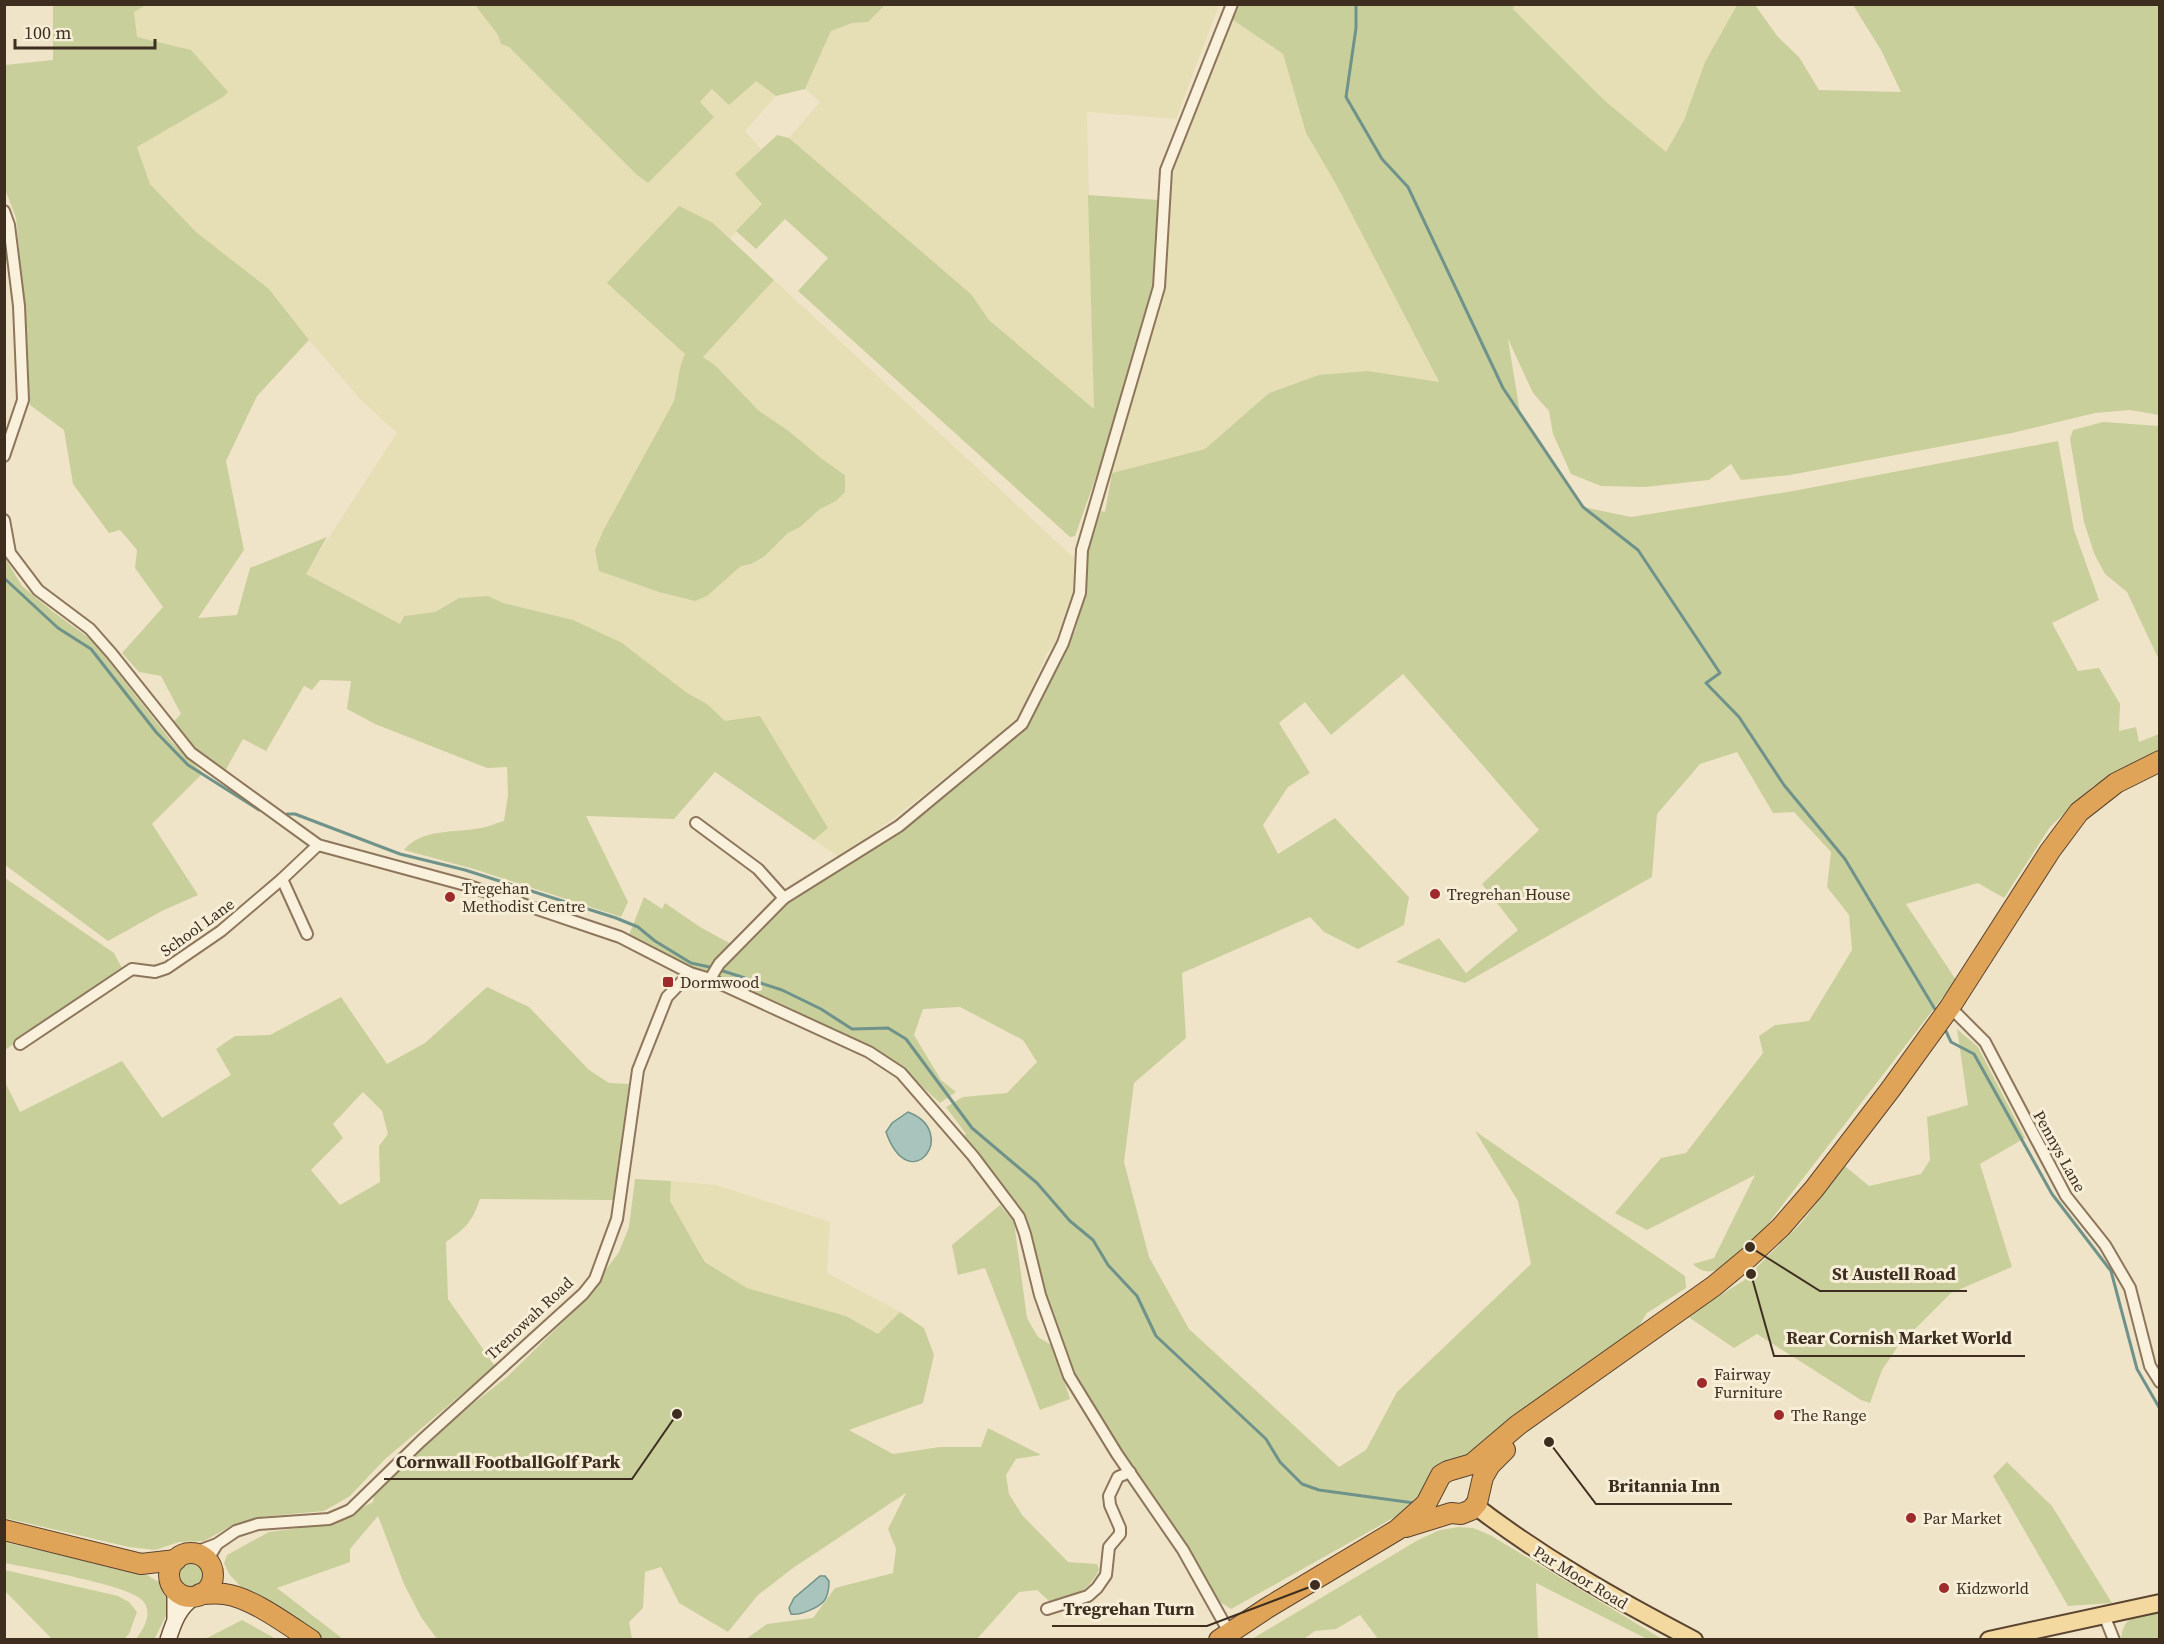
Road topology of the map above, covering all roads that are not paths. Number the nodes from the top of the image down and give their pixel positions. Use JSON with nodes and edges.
{"nodes":[{"id":1,"x":1232,"y":4,"type":"edge"},
{"id":2,"x":4,"y":211,"type":"edge"},
{"id":3,"x":4,"y":456,"type":"edge"},
{"id":4,"x":4,"y":520,"type":"edge"},
{"id":5,"x":2160,"y":761,"type":"edge"},
{"id":6,"x":696,"y":823,"type":"dead end"},
{"id":7,"x":318,"y":845,"type":"junction"},
{"id":8,"x":282,"y":879,"type":"junction"},
{"id":9,"x":784,"y":898,"type":"junction"},
{"id":10,"x":307,"y":934,"type":"dead end"},
{"id":11,"x":715,"y":972,"type":"junction"},
{"id":12,"x":690,"y":973,"type":"junction"},
{"id":13,"x":1950,"y":1006,"type":"junction"},
{"id":14,"x":20,"y":1044,"type":"dead end"},
{"id":15,"x":2160,"y":1382,"type":"edge"},
{"id":16,"x":1545,"y":1407,"type":"junction"},
{"id":17,"x":1455,"y":1469,"type":"junction"},
{"id":18,"x":1130,"y":1472,"type":"junction"},
{"id":19,"x":1434,"y":1490,"type":"junction"},
{"id":20,"x":1477,"y":1498,"type":"junction"},
{"id":21,"x":1451,"y":1513,"type":"junction"},
{"id":22,"x":4,"y":1530,"type":"edge"},
{"id":23,"x":1397,"y":1530,"type":"junction"},
{"id":24,"x":217,"y":1544,"type":"junction"},
{"id":25,"x":197,"y":1560,"type":"junction"},
{"id":26,"x":141,"y":1563,"type":"junction"},
{"id":27,"x":173,"y":1587,"type":"junction"},
{"id":28,"x":198,"y":1595,"type":"junction"},
{"id":29,"x":235,"y":1597,"type":"junction"},
{"id":30,"x":2160,"y":1604,"type":"edge"},
{"id":31,"x":1047,"y":1609,"type":"dead end"},
{"id":32,"x":2104,"y":1615,"type":"junction"},
{"id":33,"x":175,"y":1619,"type":"junction"},
{"id":34,"x":1224,"y":1636,"type":"edge"},
{"id":35,"x":168,"y":1640,"type":"edge"},
{"id":36,"x":311,"y":1640,"type":"edge"},
{"id":37,"x":1694,"y":1640,"type":"edge"},
{"id":38,"x":1989,"y":1640,"type":"edge"},
{"id":39,"x":2114,"y":1640,"type":"edge"}],
"edges":[{"from":1,"to":9,"type":"street"},
{"from":2,"to":3,"type":"street"},
{"from":4,"to":7,"type":"street"},
{"from":5,"to":13,"type":"highway"},
{"from":6,"to":9,"type":"street"},
{"from":7,"to":8,"type":"street","name":"School Lane"},
{"from":7,"to":12,"type":"street"},
{"from":8,"to":10,"type":"street"},
{"from":8,"to":14,"type":"street","name":"School Lane"},
{"from":9,"to":11,"type":"street"},
{"from":11,"to":12,"type":"street"},
{"from":11,"to":18,"type":"street"},
{"from":12,"to":24,"type":"street","name":"Trenowah Road"},
{"from":13,"to":15,"type":"street","name":"Pennys Lane"},
{"from":13,"to":16,"type":"highway"},
{"from":16,"to":17,"type":"highway"},
{"from":16,"to":20,"type":"highway"},
{"from":17,"to":19,"type":"highway"},
{"from":17,"to":20,"type":"highway"},
{"from":18,"to":31,"type":"street"},
{"from":18,"to":34,"type":"street"},
{"from":19,"to":21,"type":"highway"},
{"from":19,"to":23,"type":"highway"},
{"from":20,"to":21,"type":"highway"},
{"from":20,"to":37,"type":"main road","name":"Par Moor Road"},
{"from":21,"to":23,"type":"highway"},
{"from":22,"to":26,"type":"highway"},
{"from":23,"to":34,"type":"highway"},
{"from":24,"to":25,"type":"street","name":"Trenowah Road"},
{"from":24,"to":25,"type":"street"},
{"from":25,"to":26,"type":"highway"},
{"from":25,"to":27,"type":"highway"},
{"from":25,"to":28,"type":"highway"},
{"from":25,"to":29,"type":"highway"},
{"from":26,"to":27,"type":"highway"},
{"from":27,"to":28,"type":"highway"},
{"from":27,"to":33,"type":"street"},
{"from":28,"to":29,"type":"highway"},
{"from":28,"to":33,"type":"street"},
{"from":29,"to":36,"type":"highway"},
{"from":30,"to":32,"type":"main road"},
{"from":32,"to":38,"type":"main road"},
{"from":32,"to":39,"type":"street"},
{"from":33,"to":35,"type":"street"}]}
